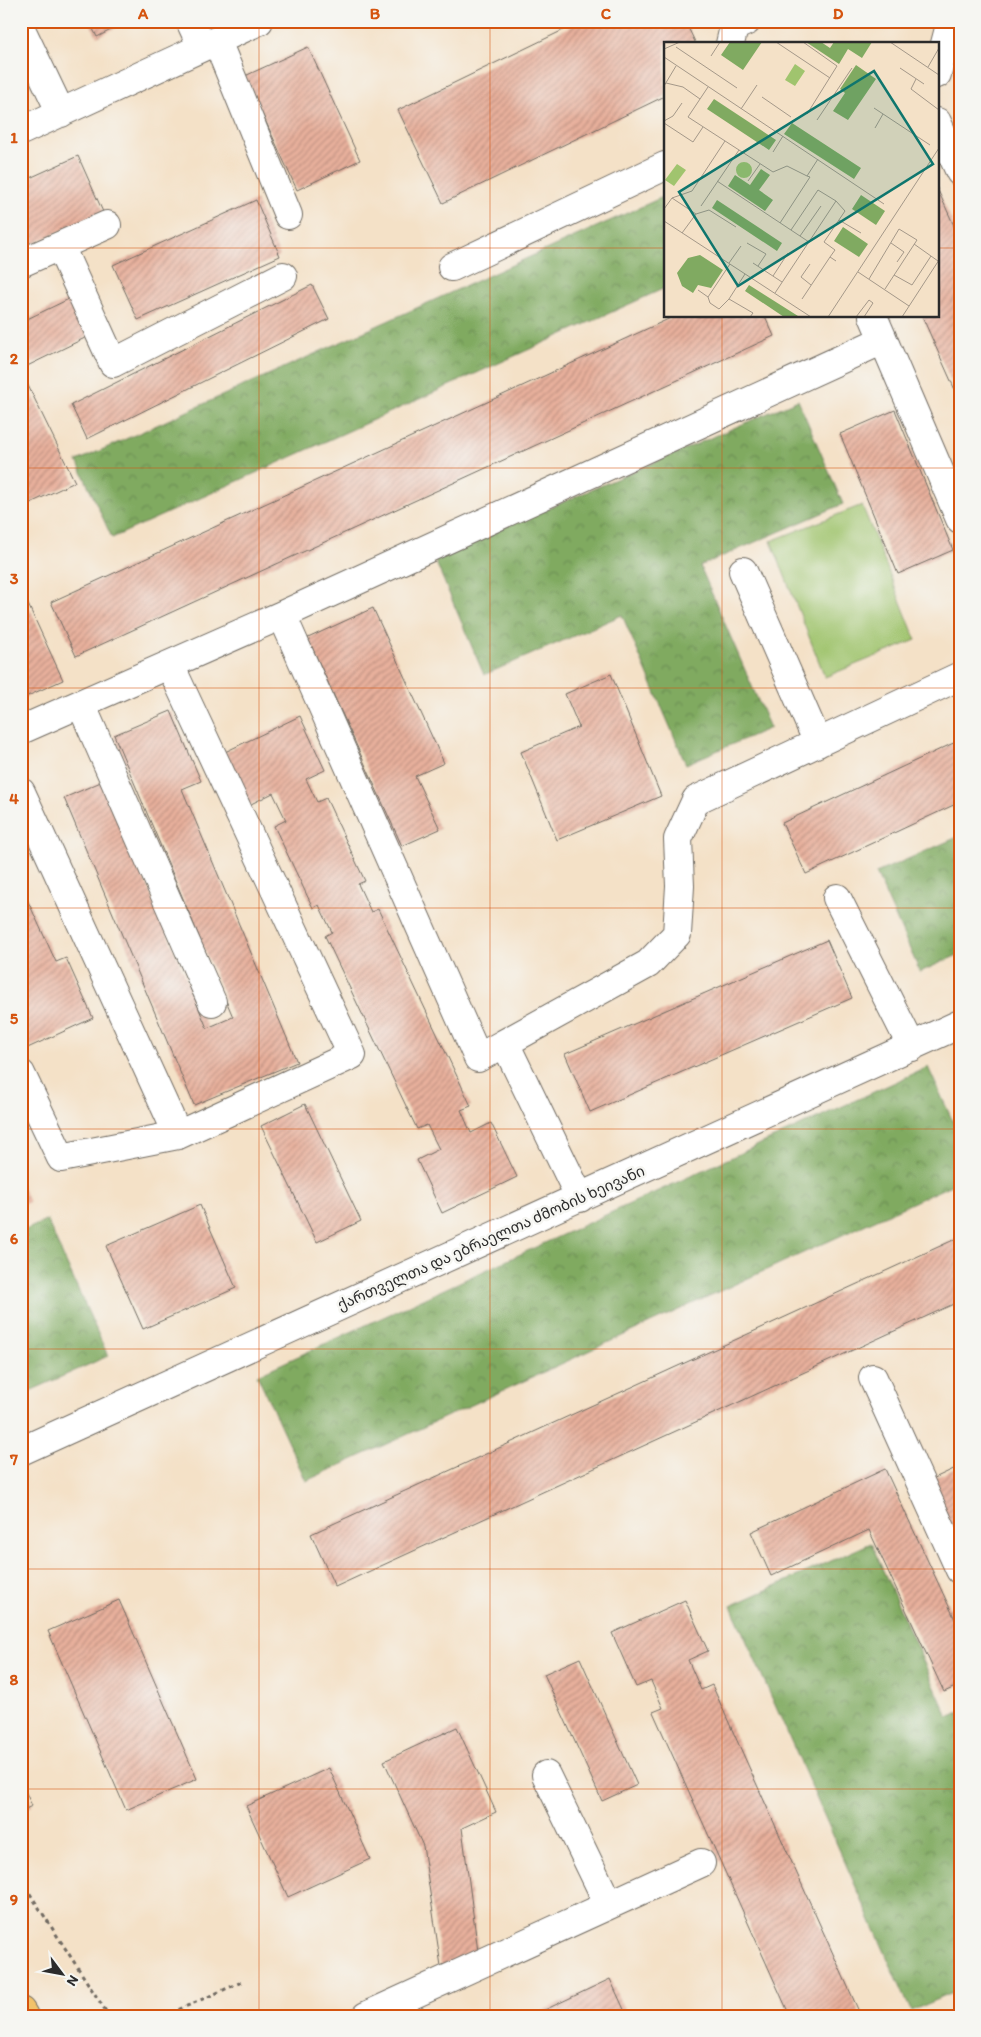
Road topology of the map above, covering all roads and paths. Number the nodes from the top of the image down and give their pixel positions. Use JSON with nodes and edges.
{"nodes":[{"id":1,"x":190,"y":21,"type":"edge"},
{"id":2,"x":259,"y":21,"type":"edge"},
{"id":3,"x":951,"y":21,"type":"edge"},
{"id":4,"x":21,"y":29,"type":"edge"},
{"id":5,"x":209,"y":44,"type":"junction"},
{"id":6,"x":938,"y":70,"type":"edge"},
{"id":7,"x":61,"y":113,"type":"junction"},
{"id":8,"x":938,"y":124,"type":"edge"},
{"id":9,"x":21,"y":131,"type":"edge"},
{"id":10,"x":664,"y":166,"type":"edge"},
{"id":11,"x":960,"y":172,"type":"edge"},
{"id":12,"x":288,"y":215,"type":"dead end"},
{"id":13,"x":107,"y":225,"type":"dead end"},
{"id":14,"x":60,"y":246,"type":"junction"},
{"id":15,"x":21,"y":264,"type":"edge"},
{"id":16,"x":452,"y":267,"type":"dead end"},
{"id":17,"x":283,"y":276,"type":"dead end"},
{"id":18,"x":878,"y":328,"type":"edge"},
{"id":19,"x":960,"y":519,"type":"edge"},
{"id":20,"x":743,"y":571,"type":"dead end"},
{"id":21,"x":282,"y":615,"type":"junction"},
{"id":22,"x":170,"y":665,"type":"junction"},
{"id":23,"x":960,"y":676,"type":"edge"},
{"id":24,"x":81,"y":704,"type":"junction"},
{"id":25,"x":21,"y":730,"type":"edge"},
{"id":26,"x":818,"y":743,"type":"junction"},
{"id":27,"x":21,"y":792,"type":"edge"},
{"id":28,"x":837,"y":898,"type":"dead end"},
{"id":29,"x":212,"y":1002,"type":"dead end"},
{"id":30,"x":960,"y":1024,"type":"edge"},
{"id":31,"x":505,"y":1044,"type":"junction"},
{"id":32,"x":912,"y":1047,"type":"junction"},
{"id":33,"x":22,"y":1075,"type":"edge"},
{"id":34,"x":178,"y":1135,"type":"junction"},
{"id":35,"x":580,"y":1198,"type":"junction"},
{"id":36,"x":872,"y":1378,"type":"dead end"},
{"id":37,"x":21,"y":1451,"type":"edge"},
{"id":38,"x":960,"y":1570,"type":"edge"},
{"id":39,"x":546,"y":1775,"type":"dead end"},
{"id":40,"x":701,"y":1863,"type":"dead end"},
{"id":41,"x":21,"y":1880,"type":"edge"},
{"id":42,"x":609,"y":1905,"type":"junction"},
{"id":43,"x":244,"y":1982,"type":"dead end"},
{"id":44,"x":21,"y":2011,"type":"edge"},
{"id":45,"x":24,"y":2016,"type":"edge"},
{"id":46,"x":109,"y":2016,"type":"edge"},
{"id":47,"x":164,"y":2016,"type":"edge"},
{"id":48,"x":366,"y":2016,"type":"edge"}],
"edges":[{"from":1,"to":5,"type":"street"},
{"from":2,"to":5,"type":"street"},
{"from":3,"to":6,"type":"street"},
{"from":4,"to":7,"type":"street"},
{"from":5,"to":7,"type":"street"},
{"from":5,"to":12,"type":"street"},
{"from":7,"to":9,"type":"street"},
{"from":8,"to":11,"type":"street"},
{"from":10,"to":16,"type":"street"},
{"from":13,"to":14,"type":"street"},
{"from":14,"to":15,"type":"street"},
{"from":14,"to":17,"type":"street"},
{"from":18,"to":19,"type":"street"},
{"from":18,"to":21,"type":"street"},
{"from":20,"to":26,"type":"street"},
{"from":21,"to":22,"type":"street"},
{"from":21,"to":31,"type":"street"},
{"from":22,"to":24,"type":"street"},
{"from":22,"to":34,"type":"street"},
{"from":23,"to":26,"type":"street"},
{"from":24,"to":25,"type":"street"},
{"from":24,"to":29,"type":"street"},
{"from":26,"to":31,"type":"street"},
{"from":27,"to":34,"type":"street"},
{"from":28,"to":32,"type":"street"},
{"from":30,"to":32,"type":"street","name":"ქართველთა და ებრაელთა ძმობის ხეივანი"},
{"from":31,"to":35,"type":"street"},
{"from":32,"to":35,"type":"street","name":"ქართველთა და ებრაელთა ძმობის ხეივანი"},
{"from":33,"to":34,"type":"street"},
{"from":35,"to":37,"type":"street","name":"ქართველთა და ებრაელთა ძმობის ხეივანი"},
{"from":36,"to":38,"type":"street"},
{"from":39,"to":42,"type":"street"},
{"from":40,"to":42,"type":"street"},
{"from":41,"to":46,"type":"path"},
{"from":42,"to":48,"type":"street"},
{"from":43,"to":47,"type":"path"},
{"from":44,"to":45,"type":"main road"}]}
